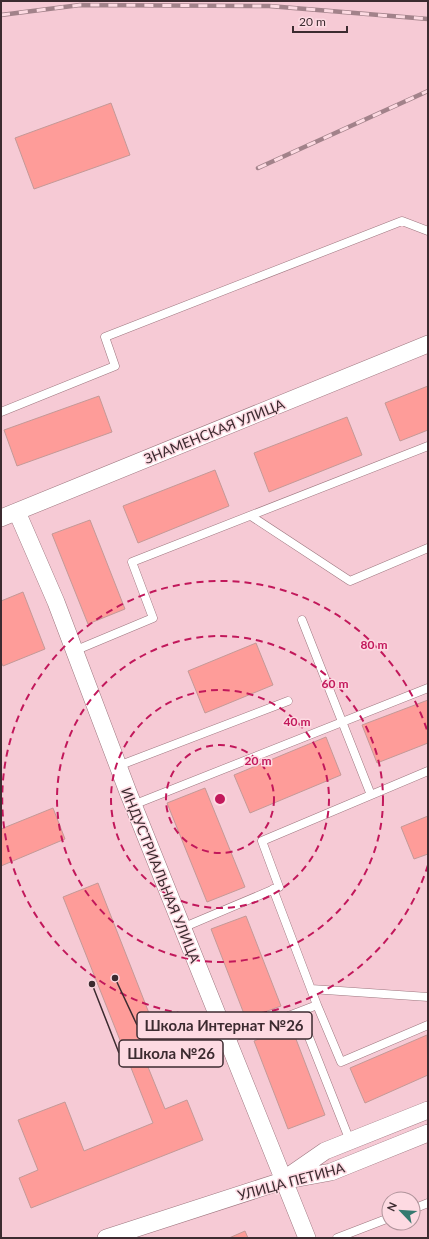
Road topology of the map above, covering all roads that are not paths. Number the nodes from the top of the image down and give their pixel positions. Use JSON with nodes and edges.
{"nodes":[{"id":1,"x":428,"y":230,"type":"edge"},
{"id":2,"x":428,"y":344,"type":"edge"},
{"id":3,"x":1,"y":412,"type":"edge"},
{"id":4,"x":428,"y":446,"type":"edge"},
{"id":5,"x":17,"y":512,"type":"junction"},
{"id":6,"x":251,"y":516,"type":"junction"},
{"id":7,"x":1,"y":518,"type":"edge"},
{"id":8,"x":428,"y":548,"type":"edge"},
{"id":9,"x":302,"y":620,"type":"dead end"},
{"id":10,"x":74,"y":651,"type":"junction"},
{"id":11,"x":428,"y":688,"type":"edge"},
{"id":12,"x":288,"y":701,"type":"dead end"},
{"id":13,"x":342,"y":722,"type":"junction"},
{"id":14,"x":118,"y":766,"type":"junction"},
{"id":15,"x":428,"y":771,"type":"edge"},
{"id":16,"x":371,"y":795,"type":"junction"},
{"id":17,"x":133,"y":805,"type":"junction"},
{"id":18,"x":273,"y":890,"type":"junction"},
{"id":19,"x":182,"y":928,"type":"junction"},
{"id":20,"x":310,"y":989,"type":"junction"},
{"id":21,"x":428,"y":997,"type":"edge"},
{"id":22,"x":317,"y":1005,"type":"junction"},
{"id":23,"x":299,"y":1012,"type":"junction"},
{"id":24,"x":428,"y":1025,"type":"edge"},
{"id":25,"x":226,"y":1040,"type":"junction"},
{"id":26,"x":428,"y":1110,"type":"edge"},
{"id":27,"x":428,"y":1133,"type":"edge"},
{"id":28,"x":350,"y":1141,"type":"junction"},
{"id":29,"x":282,"y":1181,"type":"junction"},
{"id":30,"x":381,"y":1221,"type":"edge"},
{"id":31,"x":106,"y":1238,"type":"edge"},
{"id":32,"x":307,"y":1238,"type":"edge"},
{"id":33,"x":337,"y":1238,"type":"edge"}],
"edges":[{"from":1,"to":3,"type":"lane"},
{"from":2,"to":5,"type":"street","name":"ЗНАМЕНСКАЯ УЛИЦА"},
{"from":4,"to":6,"type":"lane"},
{"from":5,"to":7,"type":"street","name":"ЗНАМЕНСКАЯ УЛИЦА"},
{"from":5,"to":10,"type":"street","name":"ИНДУСТРИАЛЬНАЯ УЛИЦА"},
{"from":6,"to":8,"type":"lane"},
{"from":6,"to":10,"type":"lane"},
{"from":9,"to":13,"type":"lane"},
{"from":10,"to":14,"type":"street","name":"ИНДУСТРИАЛЬНАЯ УЛИЦА"},
{"from":11,"to":13,"type":"lane"},
{"from":12,"to":14,"type":"lane"},
{"from":13,"to":16,"type":"lane"},
{"from":13,"to":17,"type":"lane"},
{"from":14,"to":17,"type":"street","name":"ИНДУСТРИАЛЬНАЯ УЛИЦА"},
{"from":15,"to":16,"type":"lane"},
{"from":16,"to":18,"type":"lane"},
{"from":17,"to":19,"type":"street","name":"ИНДУСТРИАЛЬНАЯ УЛИЦА"},
{"from":18,"to":19,"type":"lane"},
{"from":18,"to":20,"type":"lane"},
{"from":19,"to":25,"type":"street","name":"ИНДУСТРИАЛЬНАЯ УЛИЦА"},
{"from":20,"to":21,"type":"lane"},
{"from":20,"to":22,"type":"lane"},
{"from":22,"to":23,"type":"lane"},
{"from":22,"to":24,"type":"lane"},
{"from":23,"to":25,"type":"lane"},
{"from":23,"to":28,"type":"lane"},
{"from":25,"to":29,"type":"street","name":"ИНДУСТРИАЛЬНАЯ УЛИЦА"},
{"from":26,"to":28,"type":"street"},
{"from":27,"to":29,"type":"street","name":"УЛИЦА ПЕТИНА"},
{"from":28,"to":29,"type":"street"},
{"from":29,"to":31,"type":"street","name":"УЛИЦА ПЕТИНА"},
{"from":29,"to":32,"type":"street","name":"ИНДУСТРИАЛЬНАЯ УЛИЦА"},
{"from":30,"to":33,"type":"lane"}]}
